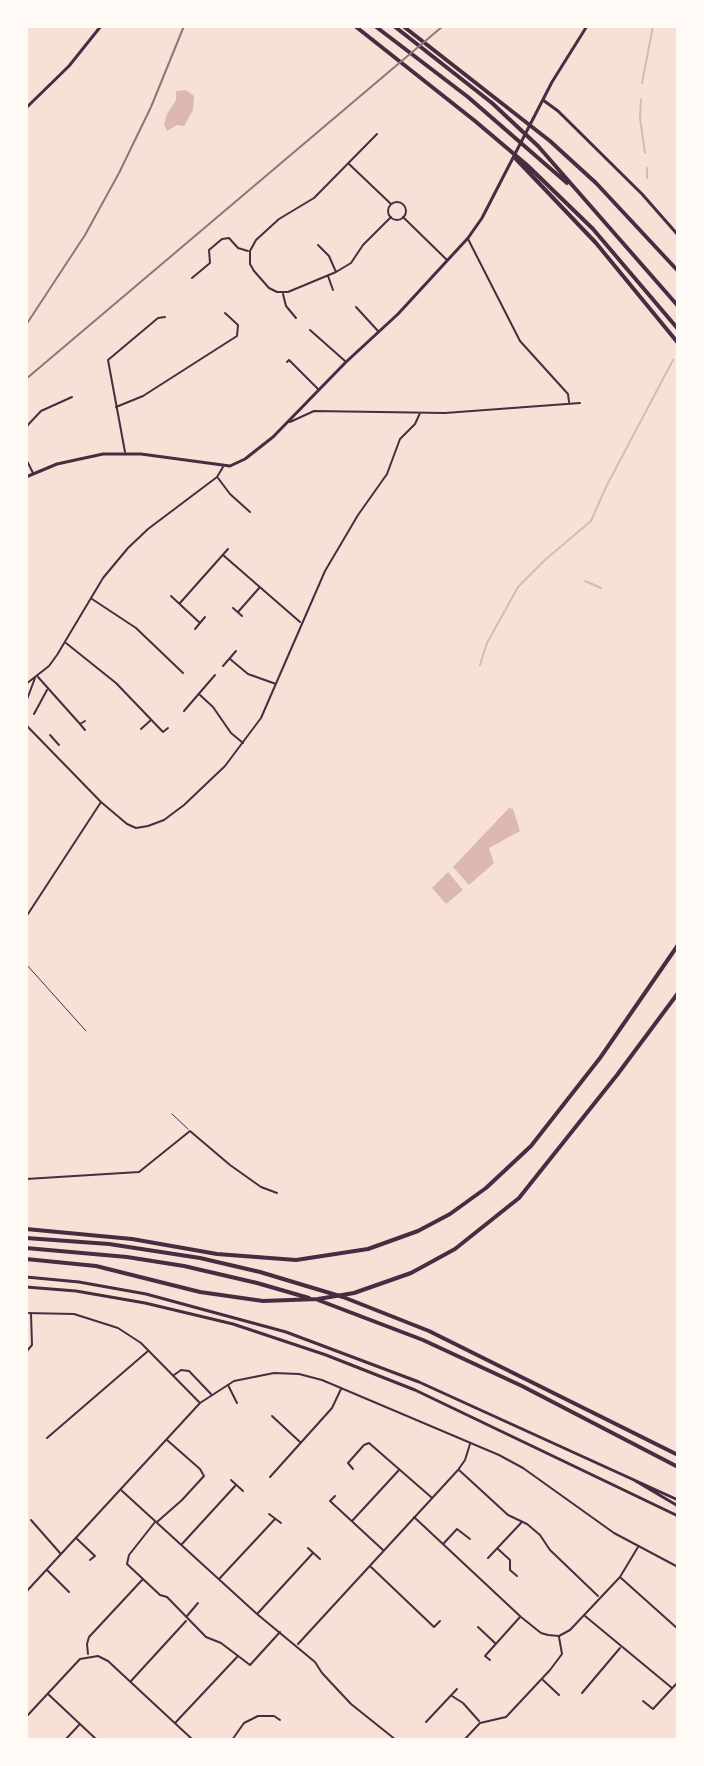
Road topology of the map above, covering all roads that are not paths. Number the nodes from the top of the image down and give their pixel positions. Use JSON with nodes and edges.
{"nodes":[{"id":1,"x":101,"y":26,"type":"edge"},
{"id":2,"x":355,"y":26,"type":"edge"},
{"id":3,"x":375,"y":26,"type":"edge"},
{"id":4,"x":394,"y":26,"type":"edge"},
{"id":5,"x":403,"y":26,"type":"edge"},
{"id":6,"x":587,"y":26,"type":"edge"},
{"id":7,"x":407,"y":32,"type":"junction"},
{"id":8,"x":543,"y":100,"type":"junction"},
{"id":9,"x":26,"y":108,"type":"edge"},
{"id":10,"x":377,"y":134,"type":"dead end"},
{"id":11,"x":349,"y":164,"type":"junction"},
{"id":12,"x":526,"y":167,"type":"junction"},
{"id":13,"x":577,"y":192,"type":"junction"},
{"id":14,"x":391,"y":204,"type":"junction"},
{"id":15,"x":391,"y":217,"type":"junction"},
{"id":16,"x":403,"y":217,"type":"junction"},
{"id":17,"x":678,"y":235,"type":"edge"},
{"id":18,"x":468,"y":238,"type":"junction"},
{"id":19,"x":318,"y":245,"type":"dead end"},
{"id":20,"x":250,"y":251,"type":"junction"},
{"id":21,"x":448,"y":261,"type":"junction"},
{"id":22,"x":678,"y":271,"type":"edge"},
{"id":23,"x":336,"y":272,"type":"junction"},
{"id":24,"x":328,"y":275,"type":"junction"},
{"id":25,"x":192,"y":278,"type":"dead end"},
{"id":26,"x":333,"y":290,"type":"dead end"},
{"id":27,"x":283,"y":293,"type":"junction"},
{"id":28,"x":678,"y":306,"type":"edge"},
{"id":29,"x":356,"y":307,"type":"dead end"},
{"id":30,"x":367,"y":307,"type":"dead end"},
{"id":31,"x":361,"y":312,"type":"junction"},
{"id":32,"x":225,"y":313,"type":"dead end"},
{"id":33,"x":165,"y":317,"type":"dead end"},
{"id":34,"x":296,"y":318,"type":"dead end"},
{"id":35,"x":678,"y":329,"type":"edge"},
{"id":36,"x":310,"y":330,"type":"dead end"},
{"id":37,"x":378,"y":332,"type":"junction"},
{"id":38,"x":678,"y":343,"type":"edge"},
{"id":39,"x":287,"y":362,"type":"dead end"},
{"id":40,"x":346,"y":362,"type":"junction"},
{"id":41,"x":319,"y":390,"type":"junction"},
{"id":42,"x":72,"y":397,"type":"dead end"},
{"id":43,"x":308,"y":402,"type":"junction"},
{"id":44,"x":569,"y":403,"type":"junction"},
{"id":45,"x":580,"y":403,"type":"dead end"},
{"id":46,"x":116,"y":407,"type":"junction"},
{"id":47,"x":314,"y":411,"type":"junction"},
{"id":48,"x":420,"y":413,"type":"junction"},
{"id":49,"x":290,"y":422,"type":"junction"},
{"id":50,"x":26,"y":427,"type":"edge"},
{"id":51,"x":125,"y":454,"type":"junction"},
{"id":52,"x":26,"y":459,"type":"edge"},
{"id":53,"x":223,"y":467,"type":"junction"},
{"id":54,"x":33,"y":474,"type":"junction"},
{"id":55,"x":26,"y":477,"type":"edge"},
{"id":56,"x":217,"y":477,"type":"junction"},
{"id":57,"x":250,"y":512,"type":"dead end"},
{"id":58,"x":228,"y":549,"type":"dead end"},
{"id":59,"x":223,"y":555,"type":"junction"},
{"id":60,"x":260,"y":587,"type":"junction"},
{"id":61,"x":171,"y":596,"type":"dead end"},
{"id":62,"x":91,"y":598,"type":"junction"},
{"id":63,"x":180,"y":603,"type":"junction"},
{"id":64,"x":233,"y":608,"type":"dead end"},
{"id":65,"x":238,"y":612,"type":"junction"},
{"id":66,"x":242,"y":616,"type":"dead end"},
{"id":67,"x":205,"y":617,"type":"dead end"},
{"id":68,"x":200,"y":623,"type":"junction"},
{"id":69,"x":301,"y":623,"type":"junction"},
{"id":70,"x":195,"y":629,"type":"dead end"},
{"id":71,"x":65,"y":643,"type":"junction"},
{"id":72,"x":236,"y":651,"type":"dead end"},
{"id":73,"x":230,"y":659,"type":"junction"},
{"id":74,"x":223,"y":666,"type":"dead end"},
{"id":75,"x":178,"y":668,"type":"junction"},
{"id":76,"x":174,"y":672,"type":"dead end"},
{"id":77,"x":183,"y":673,"type":"dead end"},
{"id":78,"x":215,"y":675,"type":"dead end"},
{"id":79,"x":36,"y":677,"type":"junction"},
{"id":80,"x":26,"y":684,"type":"edge"},
{"id":81,"x":277,"y":685,"type":"junction"},
{"id":82,"x":47,"y":689,"type":"junction"},
{"id":83,"x":200,"y":695,"type":"junction"},
{"id":84,"x":26,"y":702,"type":"edge"},
{"id":85,"x":184,"y":711,"type":"dead end"},
{"id":86,"x":34,"y":714,"type":"dead end"},
{"id":87,"x":151,"y":720,"type":"junction"},
{"id":88,"x":85,"y":721,"type":"dead end"},
{"id":89,"x":80,"y":724,"type":"junction"},
{"id":90,"x":26,"y":725,"type":"edge"},
{"id":91,"x":168,"y":728,"type":"dead end"},
{"id":92,"x":141,"y":729,"type":"dead end"},
{"id":93,"x":85,"y":730,"type":"dead end"},
{"id":94,"x":50,"y":735,"type":"dead end"},
{"id":95,"x":55,"y":740,"type":"junction"},
{"id":96,"x":244,"y":743,"type":"junction"},
{"id":97,"x":59,"y":745,"type":"dead end"},
{"id":98,"x":48,"y":747,"type":"junction"},
{"id":99,"x":101,"y":802,"type":"junction"},
{"id":100,"x":26,"y":917,"type":"edge"},
{"id":101,"x":678,"y":945,"type":"edge"},
{"id":102,"x":26,"y":964,"type":"edge"},
{"id":103,"x":678,"y":993,"type":"edge"},
{"id":104,"x":86,"y":1031,"type":"dead end"},
{"id":105,"x":172,"y":1114,"type":"dead end"},
{"id":106,"x":190,"y":1131,"type":"junction"},
{"id":107,"x":26,"y":1179,"type":"edge"},
{"id":108,"x":277,"y":1193,"type":"dead end"},
{"id":109,"x":26,"y":1229,"type":"edge"},
{"id":110,"x":26,"y":1238,"type":"edge"},
{"id":111,"x":26,"y":1248,"type":"edge"},
{"id":112,"x":26,"y":1259,"type":"edge"},
{"id":113,"x":26,"y":1277,"type":"edge"},
{"id":114,"x":26,"y":1287,"type":"edge"},
{"id":115,"x":26,"y":1313,"type":"edge"},
{"id":116,"x":31,"y":1313,"type":"junction"},
{"id":117,"x":149,"y":1350,"type":"junction"},
{"id":118,"x":26,"y":1352,"type":"edge"},
{"id":119,"x":174,"y":1375,"type":"junction"},
{"id":120,"x":227,"y":1384,"type":"junction"},
{"id":121,"x":341,"y":1388,"type":"junction"},
{"id":122,"x":211,"y":1394,"type":"junction"},
{"id":123,"x":200,"y":1403,"type":"junction"},
{"id":124,"x":237,"y":1403,"type":"dead end"},
{"id":125,"x":272,"y":1416,"type":"dead end"},
{"id":126,"x":47,"y":1438,"type":"dead end"},
{"id":127,"x":166,"y":1439,"type":"junction"},
{"id":128,"x":301,"y":1443,"type":"junction"},
{"id":129,"x":470,"y":1443,"type":"junction"},
{"id":130,"x":678,"y":1455,"type":"edge"},
{"id":131,"x":678,"y":1467,"type":"edge"},
{"id":132,"x":353,"y":1469,"type":"dead end"},
{"id":133,"x":400,"y":1469,"type":"junction"},
{"id":134,"x":458,"y":1470,"type":"junction"},
{"id":135,"x":624,"y":1473,"type":"junction"},
{"id":136,"x":270,"y":1477,"type":"dead end"},
{"id":137,"x":231,"y":1480,"type":"dead end"},
{"id":138,"x":236,"y":1485,"type":"junction"},
{"id":139,"x":121,"y":1489,"type":"junction"},
{"id":140,"x":243,"y":1491,"type":"dead end"},
{"id":141,"x":335,"y":1496,"type":"dead end"},
{"id":142,"x":432,"y":1498,"type":"junction"},
{"id":143,"x":678,"y":1500,"type":"edge"},
{"id":144,"x":678,"y":1506,"type":"edge"},
{"id":145,"x":269,"y":1514,"type":"dead end"},
{"id":146,"x":678,"y":1516,"type":"edge"},
{"id":147,"x":414,"y":1517,"type":"junction"},
{"id":148,"x":275,"y":1519,"type":"junction"},
{"id":149,"x":31,"y":1520,"type":"dead end"},
{"id":150,"x":352,"y":1521,"type":"junction"},
{"id":151,"x":156,"y":1522,"type":"junction"},
{"id":152,"x":522,"y":1522,"type":"junction"},
{"id":153,"x":281,"y":1523,"type":"dead end"},
{"id":154,"x":75,"y":1538,"type":"junction"},
{"id":155,"x":470,"y":1539,"type":"dead end"},
{"id":156,"x":443,"y":1544,"type":"junction"},
{"id":157,"x":182,"y":1545,"type":"junction"},
{"id":158,"x":638,"y":1546,"type":"junction"},
{"id":159,"x":308,"y":1548,"type":"dead end"},
{"id":160,"x":497,"y":1548,"type":"junction"},
{"id":161,"x":384,"y":1551,"type":"junction"},
{"id":162,"x":313,"y":1553,"type":"junction"},
{"id":163,"x":61,"y":1554,"type":"junction"},
{"id":164,"x":488,"y":1558,"type":"dead end"},
{"id":165,"x":320,"y":1559,"type":"dead end"},
{"id":166,"x":90,"y":1560,"type":"dead end"},
{"id":167,"x":370,"y":1566,"type":"junction"},
{"id":168,"x":678,"y":1567,"type":"edge"},
{"id":169,"x":46,"y":1569,"type":"junction"},
{"id":170,"x":517,"y":1576,"type":"dead end"},
{"id":171,"x":620,"y":1577,"type":"junction"},
{"id":172,"x":144,"y":1578,"type":"junction"},
{"id":173,"x":220,"y":1579,"type":"junction"},
{"id":174,"x":26,"y":1592,"type":"edge"},
{"id":175,"x":69,"y":1592,"type":"dead end"},
{"id":176,"x":599,"y":1598,"type":"junction"},
{"id":177,"x":198,"y":1603,"type":"dead end"},
{"id":178,"x":257,"y":1614,"type":"junction"},
{"id":179,"x":584,"y":1615,"type":"junction"},
{"id":180,"x":521,"y":1617,"type":"junction"},
{"id":181,"x":187,"y":1618,"type":"junction"},
{"id":182,"x":440,"y":1621,"type":"dead end"},
{"id":183,"x":478,"y":1627,"type":"dead end"},
{"id":184,"x":678,"y":1629,"type":"edge"},
{"id":185,"x":280,"y":1632,"type":"junction"},
{"id":186,"x":559,"y":1636,"type":"junction"},
{"id":187,"x":496,"y":1644,"type":"junction"},
{"id":188,"x":296,"y":1645,"type":"junction"},
{"id":189,"x":621,"y":1648,"type":"junction"},
{"id":190,"x":89,"y":1656,"type":"junction"},
{"id":191,"x":237,"y":1657,"type":"junction"},
{"id":192,"x":490,"y":1660,"type":"dead end"},
{"id":193,"x":542,"y":1679,"type":"junction"},
{"id":194,"x":131,"y":1682,"type":"junction"},
{"id":195,"x":678,"y":1682,"type":"edge"},
{"id":196,"x":672,"y":1688,"type":"junction"},
{"id":197,"x":457,"y":1689,"type":"dead end"},
{"id":198,"x":47,"y":1693,"type":"junction"},
{"id":199,"x":582,"y":1693,"type":"dead end"},
{"id":200,"x":451,"y":1695,"type":"junction"},
{"id":201,"x":559,"y":1695,"type":"dead end"},
{"id":202,"x":643,"y":1701,"type":"dead end"},
{"id":203,"x":26,"y":1717,"type":"edge"},
{"id":204,"x":280,"y":1720,"type":"dead end"},
{"id":205,"x":426,"y":1722,"type":"dead end"},
{"id":206,"x":175,"y":1723,"type":"junction"},
{"id":207,"x":480,"y":1723,"type":"junction"},
{"id":208,"x":80,"y":1724,"type":"junction"},
{"id":209,"x":389,"y":1735,"type":"junction"},
{"id":210,"x":191,"y":1739,"type":"edge"},
{"id":211,"x":65,"y":1740,"type":"edge"},
{"id":212,"x":97,"y":1740,"type":"edge"},
{"id":213,"x":232,"y":1740,"type":"edge"},
{"id":214,"x":384,"y":1740,"type":"edge"},
{"id":215,"x":396,"y":1740,"type":"edge"},
{"id":216,"x":464,"y":1740,"type":"edge"}],
"edges":[{"from":1,"to":9,"type":"main road"},
{"from":2,"to":12,"type":"highway"},
{"from":3,"to":13,"type":"highway"},
{"from":4,"to":7,"type":"highway"},
{"from":5,"to":7,"type":"highway"},
{"from":6,"to":8,"type":"main road"},
{"from":7,"to":13,"type":"highway"},
{"from":7,"to":22,"type":"highway"},
{"from":8,"to":17,"type":"main road"},
{"from":8,"to":18,"type":"main road"},
{"from":10,"to":11,"type":"street"},
{"from":11,"to":14,"type":"street"},
{"from":11,"to":20,"type":"street"},
{"from":12,"to":35,"type":"highway"},
{"from":12,"to":38,"type":"highway"},
{"from":13,"to":28,"type":"highway"},
{"from":14,"to":15,"type":"street"},
{"from":14,"to":16,"type":"street"},
{"from":15,"to":16,"type":"street"},
{"from":15,"to":23,"type":"street"},
{"from":16,"to":21,"type":"street"},
{"from":18,"to":21,"type":"main road"},
{"from":18,"to":44,"type":"street"},
{"from":19,"to":23,"type":"street"},
{"from":20,"to":25,"type":"street"},
{"from":20,"to":27,"type":"street"},
{"from":21,"to":37,"type":"main road"},
{"from":23,"to":24,"type":"street"},
{"from":24,"to":26,"type":"street"},
{"from":24,"to":27,"type":"street"},
{"from":27,"to":34,"type":"street"},
{"from":29,"to":31,"type":"street"},
{"from":30,"to":31,"type":"street"},
{"from":31,"to":37,"type":"street"},
{"from":32,"to":46,"type":"street"},
{"from":33,"to":46,"type":"street"},
{"from":36,"to":40,"type":"street"},
{"from":37,"to":40,"type":"main road"},
{"from":39,"to":41,"type":"street"},
{"from":40,"to":41,"type":"main road"},
{"from":41,"to":43,"type":"main road"},
{"from":42,"to":50,"type":"street"},
{"from":43,"to":47,"type":"street"},
{"from":43,"to":49,"type":"main road"},
{"from":44,"to":45,"type":"street"},
{"from":44,"to":48,"type":"street"},
{"from":46,"to":51,"type":"street"},
{"from":47,"to":48,"type":"street"},
{"from":47,"to":49,"type":"street"},
{"from":48,"to":69,"type":"street"},
{"from":49,"to":53,"type":"main road"},
{"from":51,"to":53,"type":"main road"},
{"from":51,"to":54,"type":"main road"},
{"from":52,"to":54,"type":"street"},
{"from":53,"to":56,"type":"street"},
{"from":54,"to":55,"type":"main road"},
{"from":56,"to":57,"type":"street"},
{"from":56,"to":62,"type":"street"},
{"from":58,"to":59,"type":"street"},
{"from":59,"to":60,"type":"street"},
{"from":59,"to":63,"type":"street"},
{"from":60,"to":65,"type":"street"},
{"from":60,"to":69,"type":"street"},
{"from":61,"to":63,"type":"street"},
{"from":62,"to":71,"type":"street"},
{"from":62,"to":75,"type":"street"},
{"from":63,"to":68,"type":"street"},
{"from":64,"to":65,"type":"street"},
{"from":65,"to":66,"type":"street"},
{"from":67,"to":68,"type":"street"},
{"from":68,"to":70,"type":"street"},
{"from":69,"to":81,"type":"street"},
{"from":71,"to":79,"type":"street"},
{"from":71,"to":87,"type":"street"},
{"from":72,"to":73,"type":"street"},
{"from":73,"to":74,"type":"street"},
{"from":73,"to":81,"type":"street"},
{"from":75,"to":76,"type":"street"},
{"from":75,"to":77,"type":"street"},
{"from":78,"to":83,"type":"street"},
{"from":79,"to":80,"type":"street"},
{"from":79,"to":82,"type":"street"},
{"from":79,"to":84,"type":"street"},
{"from":81,"to":96,"type":"street"},
{"from":82,"to":86,"type":"street"},
{"from":82,"to":89,"type":"street"},
{"from":83,"to":85,"type":"street"},
{"from":83,"to":96,"type":"street"},
{"from":87,"to":91,"type":"street"},
{"from":87,"to":92,"type":"street"},
{"from":88,"to":89,"type":"street"},
{"from":89,"to":93,"type":"street"},
{"from":90,"to":98,"type":"street"},
{"from":94,"to":95,"type":"street"},
{"from":95,"to":97,"type":"street"},
{"from":95,"to":98,"type":"street"},
{"from":96,"to":99,"type":"street"},
{"from":98,"to":99,"type":"street"},
{"from":99,"to":100,"type":"street"},
{"from":101,"to":109,"type":"highway"},
{"from":102,"to":104,"type":"lane"},
{"from":103,"to":112,"type":"highway"},
{"from":105,"to":106,"type":"lane"},
{"from":106,"to":107,"type":"street"},
{"from":106,"to":108,"type":"street"},
{"from":110,"to":130,"type":"highway"},
{"from":111,"to":131,"type":"highway"},
{"from":113,"to":135,"type":"main road"},
{"from":114,"to":146,"type":"main road"},
{"from":115,"to":116,"type":"street"},
{"from":116,"to":117,"type":"street"},
{"from":116,"to":118,"type":"street"},
{"from":117,"to":119,"type":"street"},
{"from":117,"to":126,"type":"street"},
{"from":119,"to":122,"type":"street"},
{"from":119,"to":123,"type":"street"},
{"from":120,"to":121,"type":"street"},
{"from":120,"to":122,"type":"street"},
{"from":120,"to":124,"type":"street"},
{"from":121,"to":128,"type":"street"},
{"from":121,"to":129,"type":"street"},
{"from":122,"to":123,"type":"street"},
{"from":123,"to":127,"type":"street"},
{"from":125,"to":128,"type":"street"},
{"from":127,"to":139,"type":"street"},
{"from":127,"to":151,"type":"street"},
{"from":128,"to":136,"type":"street"},
{"from":129,"to":134,"type":"street"},
{"from":129,"to":158,"type":"street"},
{"from":132,"to":133,"type":"street"},
{"from":133,"to":142,"type":"street"},
{"from":133,"to":150,"type":"street"},
{"from":134,"to":142,"type":"street"},
{"from":134,"to":152,"type":"street"},
{"from":135,"to":143,"type":"main road"},
{"from":135,"to":144,"type":"main road"},
{"from":137,"to":138,"type":"street"},
{"from":138,"to":140,"type":"street"},
{"from":138,"to":157,"type":"street"},
{"from":139,"to":151,"type":"street"},
{"from":139,"to":154,"type":"street"},
{"from":141,"to":150,"type":"street"},
{"from":142,"to":147,"type":"street"},
{"from":145,"to":148,"type":"street"},
{"from":147,"to":156,"type":"street"},
{"from":147,"to":161,"type":"street"},
{"from":148,"to":153,"type":"street"},
{"from":148,"to":173,"type":"street"},
{"from":149,"to":163,"type":"street"},
{"from":150,"to":161,"type":"street"},
{"from":151,"to":157,"type":"street"},
{"from":151,"to":172,"type":"street"},
{"from":152,"to":160,"type":"street"},
{"from":152,"to":176,"type":"street"},
{"from":154,"to":163,"type":"street"},
{"from":154,"to":166,"type":"street"},
{"from":155,"to":156,"type":"street"},
{"from":156,"to":180,"type":"street"},
{"from":157,"to":173,"type":"street"},
{"from":158,"to":168,"type":"street"},
{"from":158,"to":171,"type":"street"},
{"from":159,"to":162,"type":"street"},
{"from":160,"to":164,"type":"street"},
{"from":160,"to":170,"type":"street"},
{"from":161,"to":167,"type":"street"},
{"from":162,"to":165,"type":"street"},
{"from":162,"to":178,"type":"street"},
{"from":163,"to":169,"type":"street"},
{"from":167,"to":182,"type":"street"},
{"from":167,"to":188,"type":"street"},
{"from":169,"to":174,"type":"street"},
{"from":169,"to":175,"type":"street"},
{"from":171,"to":176,"type":"street"},
{"from":171,"to":184,"type":"street"},
{"from":172,"to":181,"type":"street"},
{"from":172,"to":190,"type":"street"},
{"from":173,"to":178,"type":"street"},
{"from":176,"to":179,"type":"street"},
{"from":177,"to":181,"type":"street"},
{"from":178,"to":185,"type":"street"},
{"from":179,"to":186,"type":"street"},
{"from":179,"to":189,"type":"street"},
{"from":180,"to":186,"type":"street"},
{"from":180,"to":187,"type":"street"},
{"from":181,"to":191,"type":"street"},
{"from":181,"to":194,"type":"street"},
{"from":183,"to":187,"type":"street"},
{"from":185,"to":188,"type":"street"},
{"from":185,"to":191,"type":"street"},
{"from":186,"to":193,"type":"street"},
{"from":187,"to":192,"type":"street"},
{"from":188,"to":209,"type":"street"},
{"from":189,"to":196,"type":"street"},
{"from":189,"to":199,"type":"street"},
{"from":190,"to":194,"type":"street"},
{"from":190,"to":198,"type":"street"},
{"from":191,"to":206,"type":"street"},
{"from":193,"to":201,"type":"street"},
{"from":193,"to":207,"type":"street"},
{"from":194,"to":206,"type":"street"},
{"from":195,"to":196,"type":"street"},
{"from":196,"to":202,"type":"street"},
{"from":197,"to":200,"type":"street"},
{"from":198,"to":203,"type":"street"},
{"from":198,"to":208,"type":"street"},
{"from":200,"to":205,"type":"street"},
{"from":200,"to":207,"type":"street"},
{"from":204,"to":213,"type":"street"},
{"from":206,"to":210,"type":"street"},
{"from":207,"to":216,"type":"street"},
{"from":208,"to":211,"type":"street"},
{"from":208,"to":212,"type":"street"},
{"from":209,"to":214,"type":"street"},
{"from":209,"to":215,"type":"street"}]}
